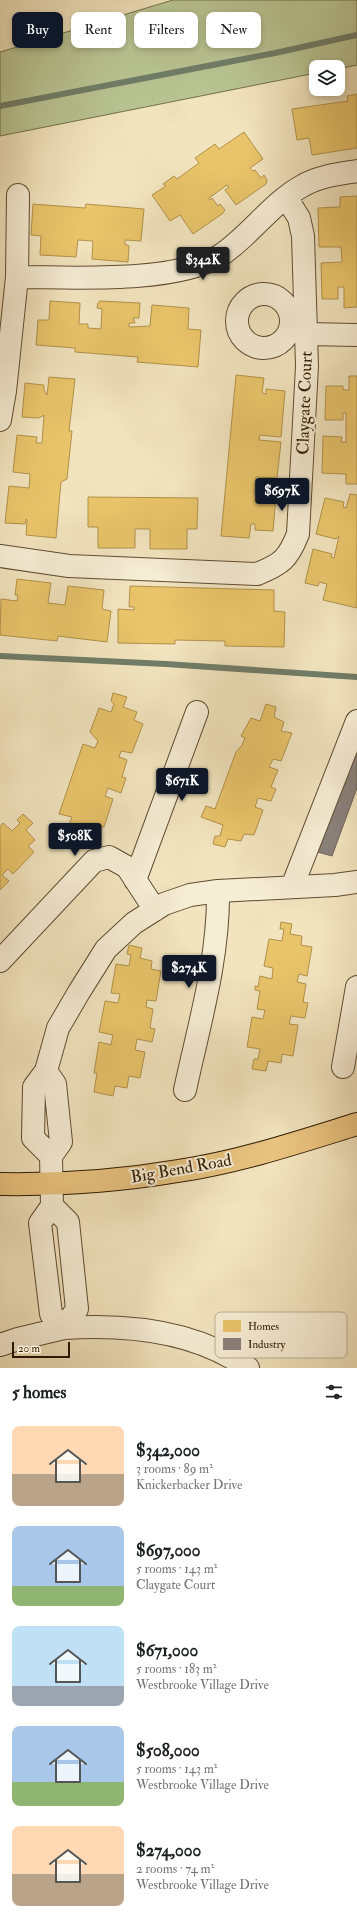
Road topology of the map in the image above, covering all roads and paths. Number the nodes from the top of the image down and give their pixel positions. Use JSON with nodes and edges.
{"nodes":[{"id":1,"x":357,"y":171,"type":"edge"},
{"id":2,"x":18,"y":195,"type":"dead end"},
{"id":3,"x":286,"y":197,"type":"junction"},
{"id":4,"x":18,"y":277,"type":"junction"},
{"id":5,"x":298,"y":331,"type":"junction"},
{"id":6,"x":357,"y":335,"type":"edge"},
{"id":7,"x":0,"y":420,"type":"edge"},
{"id":8,"x":0,"y":556,"type":"edge"},
{"id":9,"x":197,"y":712,"type":"dead end"},
{"id":10,"x":357,"y":721,"type":"edge"},
{"id":11,"x":135,"y":880,"type":"junction"},
{"id":12,"x":357,"y":882,"type":"edge"},
{"id":13,"x":292,"y":887,"type":"junction"},
{"id":14,"x":218,"y":891,"type":"junction"},
{"id":15,"x":155,"y":910,"type":"junction"},
{"id":16,"x":0,"y":961,"type":"edge"},
{"id":17,"x":357,"y":988,"type":"edge"},
{"id":18,"x":343,"y":1067,"type":"dead end"},
{"id":19,"x":185,"y":1090,"type":"dead end"},
{"id":20,"x":357,"y":1124,"type":"edge"},
{"id":21,"x":0,"y":1184,"type":"edge"},
{"id":22,"x":53,"y":1185,"type":"junction"},
{"id":23,"x":64,"y":1328,"type":"junction"},
{"id":24,"x":0,"y":1345,"type":"edge"},
{"id":25,"x":215,"y":1350,"type":"edge"},
{"id":26,"x":233,"y":1358,"type":"edge"},
{"id":27,"x":248,"y":1368,"type":"edge"}],
"edges":[{"from":1,"to":3,"type":"street"},
{"from":2,"to":4,"type":"street"},
{"from":3,"to":4,"type":"street"},
{"from":3,"to":5,"type":"street","name":"Claygate Court"},
{"from":4,"to":7,"type":"street"},
{"from":5,"to":6,"type":"street"},
{"from":5,"to":8,"type":"street","name":"Claygate Court"},
{"from":9,"to":11,"type":"street"},
{"from":10,"to":13,"type":"street"},
{"from":11,"to":15,"type":"street"},
{"from":11,"to":16,"type":"street"},
{"from":12,"to":13,"type":"street"},
{"from":13,"to":14,"type":"street"},
{"from":14,"to":15,"type":"street"},
{"from":14,"to":19,"type":"street"},
{"from":15,"to":22,"type":"street"},
{"from":17,"to":18,"type":"street"},
{"from":20,"to":22,"type":"main road","name":"Big Bend Road"},
{"from":21,"to":22,"type":"main road","name":"Big Bend Road"},
{"from":22,"to":23,"type":"street"},
{"from":23,"to":24,"type":"street"},
{"from":23,"to":25,"type":"street"},
{"from":26,"to":27,"type":"street"}]}
